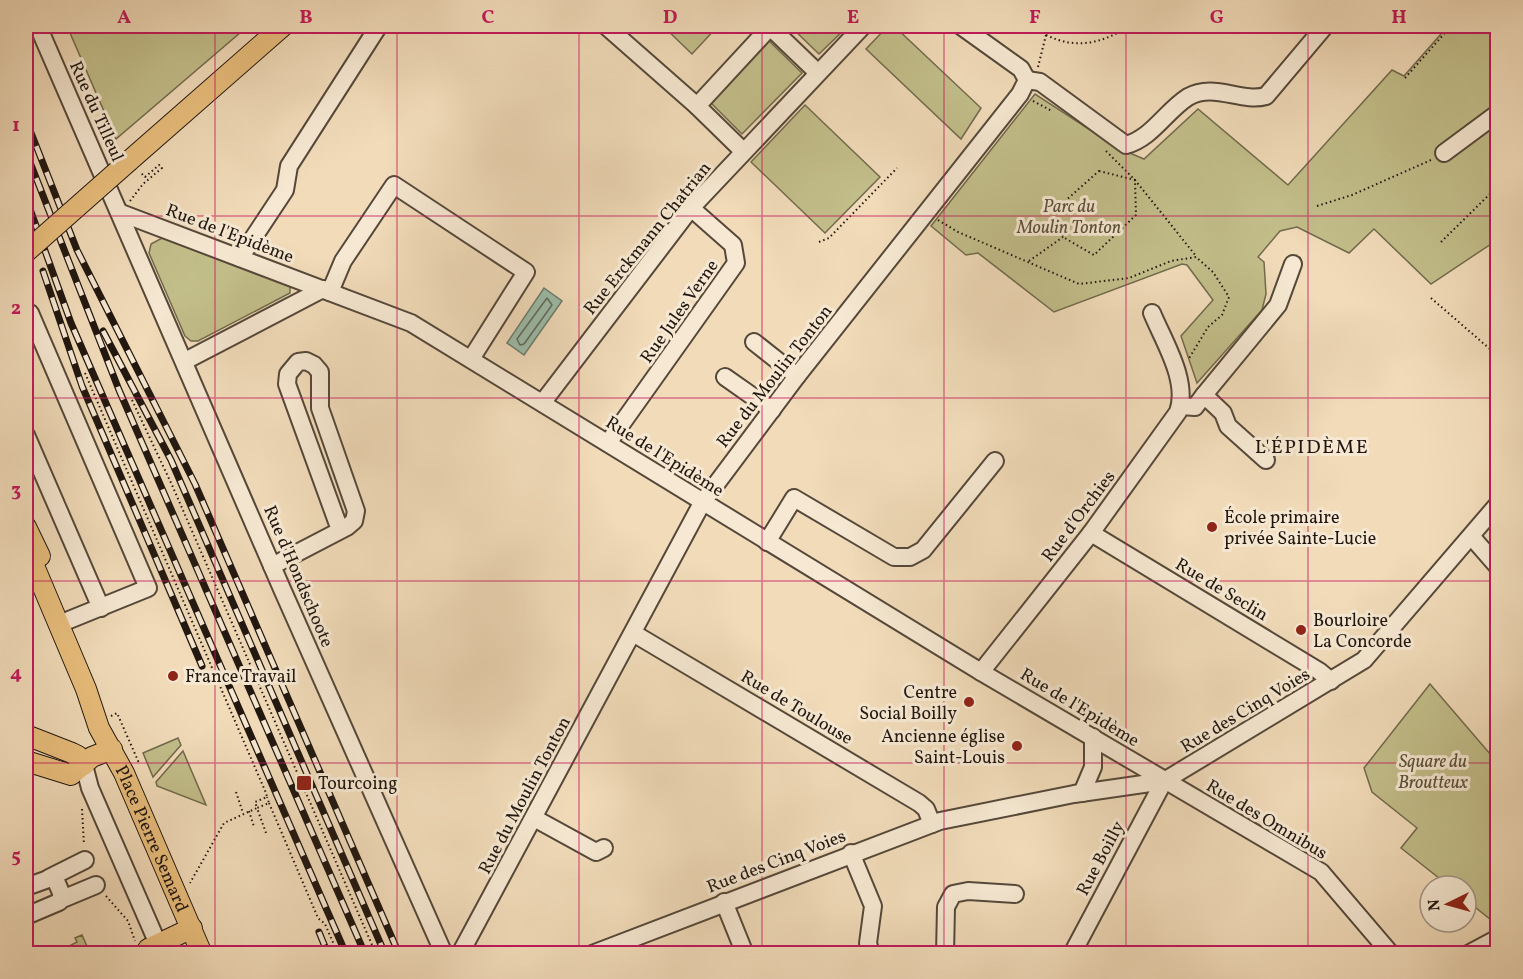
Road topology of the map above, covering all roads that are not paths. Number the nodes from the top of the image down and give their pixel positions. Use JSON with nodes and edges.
{"nodes":[{"id":1,"x":38,"y":26,"type":"edge"},
{"id":2,"x":283,"y":26,"type":"edge"},
{"id":3,"x":606,"y":26,"type":"edge"},
{"id":4,"x":770,"y":26,"type":"edge"},
{"id":5,"x":862,"y":26,"type":"edge"},
{"id":6,"x":961,"y":26,"type":"edge"},
{"id":7,"x":1324,"y":26,"type":"edge"},
{"id":8,"x":378,"y":27,"type":"edge"},
{"id":9,"x":817,"y":72,"type":"junction"},
{"id":10,"x":1027,"y":85,"type":"junction"},
{"id":11,"x":697,"y":106,"type":"junction"},
{"id":12,"x":1497,"y":113,"type":"edge"},
{"id":13,"x":743,"y":151,"type":"junction"},
{"id":14,"x":1444,"y":153,"type":"road end"},
{"id":15,"x":691,"y":208,"type":"junction"},
{"id":16,"x":121,"y":213,"type":"junction"},
{"id":17,"x":26,"y":252,"type":"edge"},
{"id":18,"x":240,"y":258,"type":"junction"},
{"id":19,"x":1293,"y":264,"type":"dead end"},
{"id":20,"x":327,"y":290,"type":"junction"},
{"id":21,"x":1152,"y":313,"type":"dead end"},
{"id":22,"x":26,"y":315,"type":"edge"},
{"id":23,"x":754,"y":342,"type":"dead end"},
{"id":24,"x":471,"y":359,"type":"junction"},
{"id":25,"x":185,"y":361,"type":"junction"},
{"id":26,"x":797,"y":376,"type":"junction"},
{"id":27,"x":725,"y":377,"type":"dead end"},
{"id":28,"x":1204,"y":396,"type":"junction"},
{"id":29,"x":543,"y":402,"type":"junction"},
{"id":30,"x":1180,"y":406,"type":"junction"},
{"id":31,"x":772,"y":410,"type":"junction"},
{"id":32,"x":26,"y":435,"type":"edge"},
{"id":33,"x":608,"y":443,"type":"junction"},
{"id":34,"x":1266,"y":460,"type":"dead end"},
{"id":35,"x":995,"y":461,"type":"dead end"},
{"id":36,"x":702,"y":503,"type":"junction"},
{"id":37,"x":1497,"y":504,"type":"edge"},
{"id":38,"x":26,"y":527,"type":"edge"},
{"id":39,"x":340,"y":530,"type":"junction"},
{"id":40,"x":1091,"y":532,"type":"junction"},
{"id":41,"x":1471,"y":536,"type":"junction"},
{"id":42,"x":766,"y":542,"type":"junction"},
{"id":43,"x":26,"y":547,"type":"edge"},
{"id":44,"x":272,"y":566,"type":"junction"},
{"id":45,"x":1497,"y":567,"type":"edge"},
{"id":46,"x":101,"y":608,"type":"junction"},
{"id":47,"x":69,"y":620,"type":"junction"},
{"id":48,"x":633,"y":633,"type":"junction"},
{"id":49,"x":981,"y":672,"type":"junction"},
{"id":50,"x":1331,"y":681,"type":"junction"},
{"id":51,"x":26,"y":735,"type":"edge"},
{"id":52,"x":1093,"y":737,"type":"junction"},
{"id":53,"x":112,"y":749,"type":"junction"},
{"id":54,"x":26,"y":761,"type":"edge"},
{"id":55,"x":84,"y":765,"type":"junction"},
{"id":56,"x":1164,"y":781,"type":"junction"},
{"id":57,"x":1082,"y":793,"type":"junction"},
{"id":58,"x":534,"y":818,"type":"junction"},
{"id":59,"x":932,"y":824,"type":"junction"},
{"id":60,"x":604,"y":848,"type":"dead end"},
{"id":61,"x":851,"y":853,"type":"junction"},
{"id":62,"x":85,"y":860,"type":"dead end"},
{"id":63,"x":49,"y":878,"type":"junction"},
{"id":64,"x":96,"y":885,"type":"dead end"},
{"id":65,"x":26,"y":887,"type":"edge"},
{"id":66,"x":1015,"y":894,"type":"dead end"},
{"id":67,"x":60,"y":900,"type":"junction"},
{"id":68,"x":724,"y":902,"type":"junction"},
{"id":69,"x":26,"y":916,"type":"edge"},
{"id":70,"x":192,"y":928,"type":"junction"},
{"id":71,"x":1497,"y":938,"type":"edge"},
{"id":72,"x":155,"y":950,"type":"edge"},
{"id":73,"x":948,"y":953,"type":"edge"},
{"id":74,"x":202,"y":954,"type":"edge"},
{"id":75,"x":444,"y":954,"type":"edge"},
{"id":76,"x":460,"y":954,"type":"edge"},
{"id":77,"x":592,"y":954,"type":"edge"},
{"id":78,"x":745,"y":954,"type":"edge"},
{"id":79,"x":871,"y":954,"type":"edge"},
{"id":80,"x":1072,"y":954,"type":"edge"},
{"id":81,"x":1391,"y":954,"type":"edge"},
{"id":82,"x":1468,"y":954,"type":"edge"}],
"edges":[{"from":1,"to":16,"type":"street","name":"Rue du Tilleul"},
{"from":2,"to":17,"type":"main road","bridge":true},
{"from":3,"to":11,"type":"street"},
{"from":4,"to":9,"type":"street"},
{"from":4,"to":11,"type":"street"},
{"from":5,"to":9,"type":"street","name":"Rue Erckmann Chatrian"},
{"from":6,"to":10,"type":"street"},
{"from":7,"to":10,"type":"street"},
{"from":8,"to":18,"type":"street"},
{"from":9,"to":13,"type":"street","name":"Rue Erckmann Chatrian"},
{"from":10,"to":26,"type":"street","name":"Rue du Moulin Tonton"},
{"from":11,"to":13,"type":"street"},
{"from":12,"to":14,"type":"street"},
{"from":13,"to":15,"type":"street","name":"Rue Erckmann Chatrian"},
{"from":15,"to":29,"type":"street","name":"Rue Erckmann Chatrian"},
{"from":15,"to":33,"type":"street","name":"Rue Jules Verne"},
{"from":16,"to":18,"type":"street","name":"Rue de l'Epidème"},
{"from":16,"to":25,"type":"street","name":"Rue d'Hondschoote"},
{"from":18,"to":20,"type":"street","name":"Rue de l'Epidème"},
{"from":19,"to":28,"type":"street"},
{"from":20,"to":24,"type":"street","name":"Rue de l'Epidème"},
{"from":20,"to":24,"type":"street"},
{"from":20,"to":25,"type":"street"},
{"from":21,"to":30,"type":"street"},
{"from":22,"to":46,"type":"street"},
{"from":23,"to":26,"type":"street"},
{"from":24,"to":29,"type":"street","name":"Rue de l'Epidème"},
{"from":25,"to":44,"type":"street","name":"Rue d'Hondschoote"},
{"from":26,"to":31,"type":"street","name":"Rue du Moulin Tonton"},
{"from":27,"to":31,"type":"street"},
{"from":28,"to":30,"type":"street"},
{"from":28,"to":34,"type":"street"},
{"from":29,"to":33,"type":"street","name":"Rue de l'Epidème"},
{"from":30,"to":40,"type":"street","name":"Rue d'Orchies"},
{"from":31,"to":36,"type":"street","name":"Rue du Moulin Tonton"},
{"from":32,"to":46,"type":"street"},
{"from":33,"to":36,"type":"street","name":"Rue de l'Epidème"},
{"from":35,"to":42,"type":"street"},
{"from":36,"to":42,"type":"street","name":"Rue de l'Epidème"},
{"from":36,"to":48,"type":"street","name":"Rue du Moulin Tonton"},
{"from":37,"to":41,"type":"street","name":"Rue des Cinq Voies"},
{"from":38,"to":47,"type":"main road"},
{"from":39,"to":39,"type":"street"},
{"from":39,"to":44,"type":"street"},
{"from":40,"to":49,"type":"street","name":"Rue d'Orchies"},
{"from":40,"to":50,"type":"street","name":"Rue de Seclin"},
{"from":41,"to":45,"type":"street"},
{"from":41,"to":50,"type":"street","name":"Rue des Cinq Voies"},
{"from":42,"to":49,"type":"street","name":"Rue de l'Epidème"},
{"from":43,"to":53,"type":"main road"},
{"from":44,"to":75,"type":"street","name":"Rue d'Hondschoote"},
{"from":46,"to":47,"type":"street"},
{"from":47,"to":53,"type":"main road"},
{"from":48,"to":58,"type":"street","name":"Rue du Moulin Tonton"},
{"from":48,"to":59,"type":"street","name":"Rue de Toulouse"},
{"from":49,"to":52,"type":"street","name":"Rue de l'Epidème"},
{"from":50,"to":56,"type":"street","name":"Rue des Cinq Voies"},
{"from":51,"to":55,"type":"main road"},
{"from":52,"to":56,"type":"street","name":"Rue de l'Epidème"},
{"from":52,"to":57,"type":"street"},
{"from":53,"to":55,"type":"main road"},
{"from":53,"to":70,"type":"main road","name":"Place Pierre Semard"},
{"from":54,"to":55,"type":"main road"},
{"from":55,"to":72,"type":"street","name":"Place Pierre Semard"},
{"from":56,"to":57,"type":"street","name":"Rue des Cinq Voies"},
{"from":56,"to":80,"type":"street","name":"Rue Boilly"},
{"from":56,"to":81,"type":"street","name":"Rue des Omnibus"},
{"from":57,"to":59,"type":"street","name":"Rue des Cinq Voies"},
{"from":58,"to":60,"type":"street"},
{"from":58,"to":76,"type":"street","name":"Rue du Moulin Tonton"},
{"from":59,"to":61,"type":"street","name":"Rue des Cinq Voies"},
{"from":61,"to":68,"type":"street","name":"Rue des Cinq Voies"},
{"from":61,"to":79,"type":"street"},
{"from":62,"to":63,"type":"street"},
{"from":63,"to":65,"type":"street"},
{"from":63,"to":67,"type":"street"},
{"from":64,"to":67,"type":"street"},
{"from":66,"to":73,"type":"street"},
{"from":67,"to":69,"type":"street"},
{"from":68,"to":77,"type":"street","name":"Rue des Cinq Voies"},
{"from":68,"to":78,"type":"street"},
{"from":70,"to":72,"type":"main road"},
{"from":70,"to":74,"type":"main road","name":"Place Pierre Semard"},
{"from":71,"to":82,"type":"street"}]}
